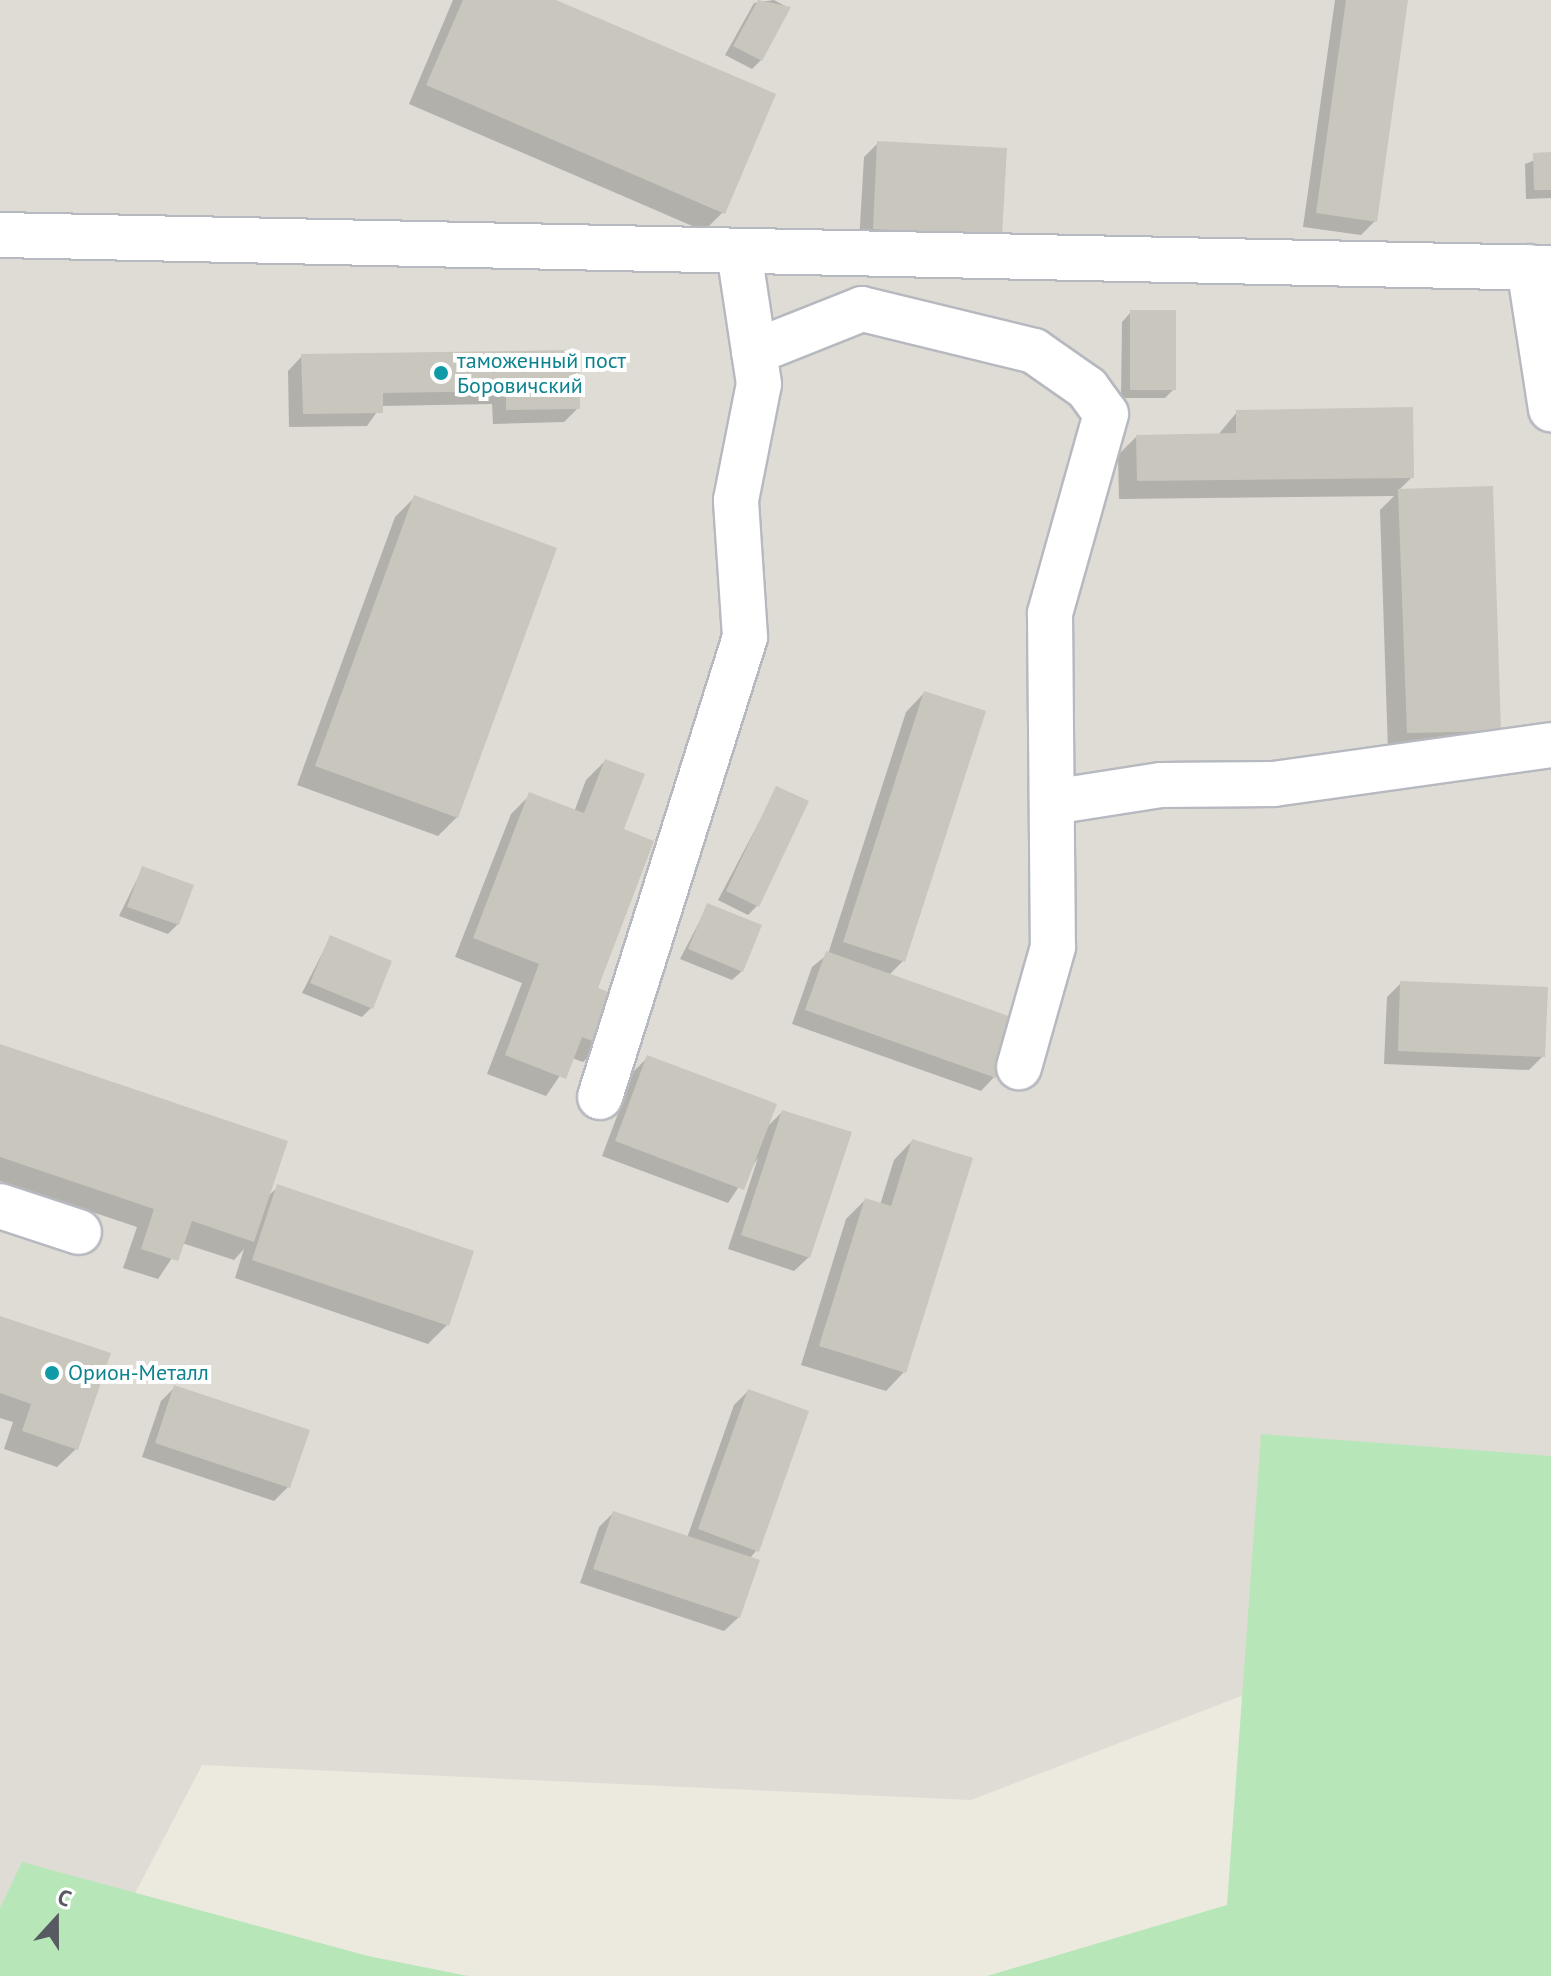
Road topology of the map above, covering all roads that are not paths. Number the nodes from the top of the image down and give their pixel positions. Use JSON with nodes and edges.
{"nodes":[{"id":1,"x":0,"y":235,"type":"edge"},
{"id":2,"x":739,"y":251,"type":"junction"},
{"id":3,"x":1540,"y":267,"type":"edge"},
{"id":4,"x":754,"y":352,"type":"junction"},
{"id":5,"x":1551,"y":409,"type":"edge"},
{"id":6,"x":1551,"y":745,"type":"edge"},
{"id":7,"x":1052,"y":802,"type":"junction"},
{"id":8,"x":1019,"y":1067,"type":"dead end"},
{"id":9,"x":600,"y":1097,"type":"dead end"},
{"id":10,"x":0,"y":1206,"type":"edge"},
{"id":11,"x":79,"y":1232,"type":"dead end"}],
"edges":[{"from":1,"to":2,"type":"street"},
{"from":2,"to":3,"type":"street"},
{"from":2,"to":4,"type":"street"},
{"from":3,"to":5,"type":"street"},
{"from":4,"to":7,"type":"street"},
{"from":4,"to":9,"type":"street"},
{"from":6,"to":7,"type":"street"},
{"from":7,"to":8,"type":"street"},
{"from":10,"to":11,"type":"street"}]}
